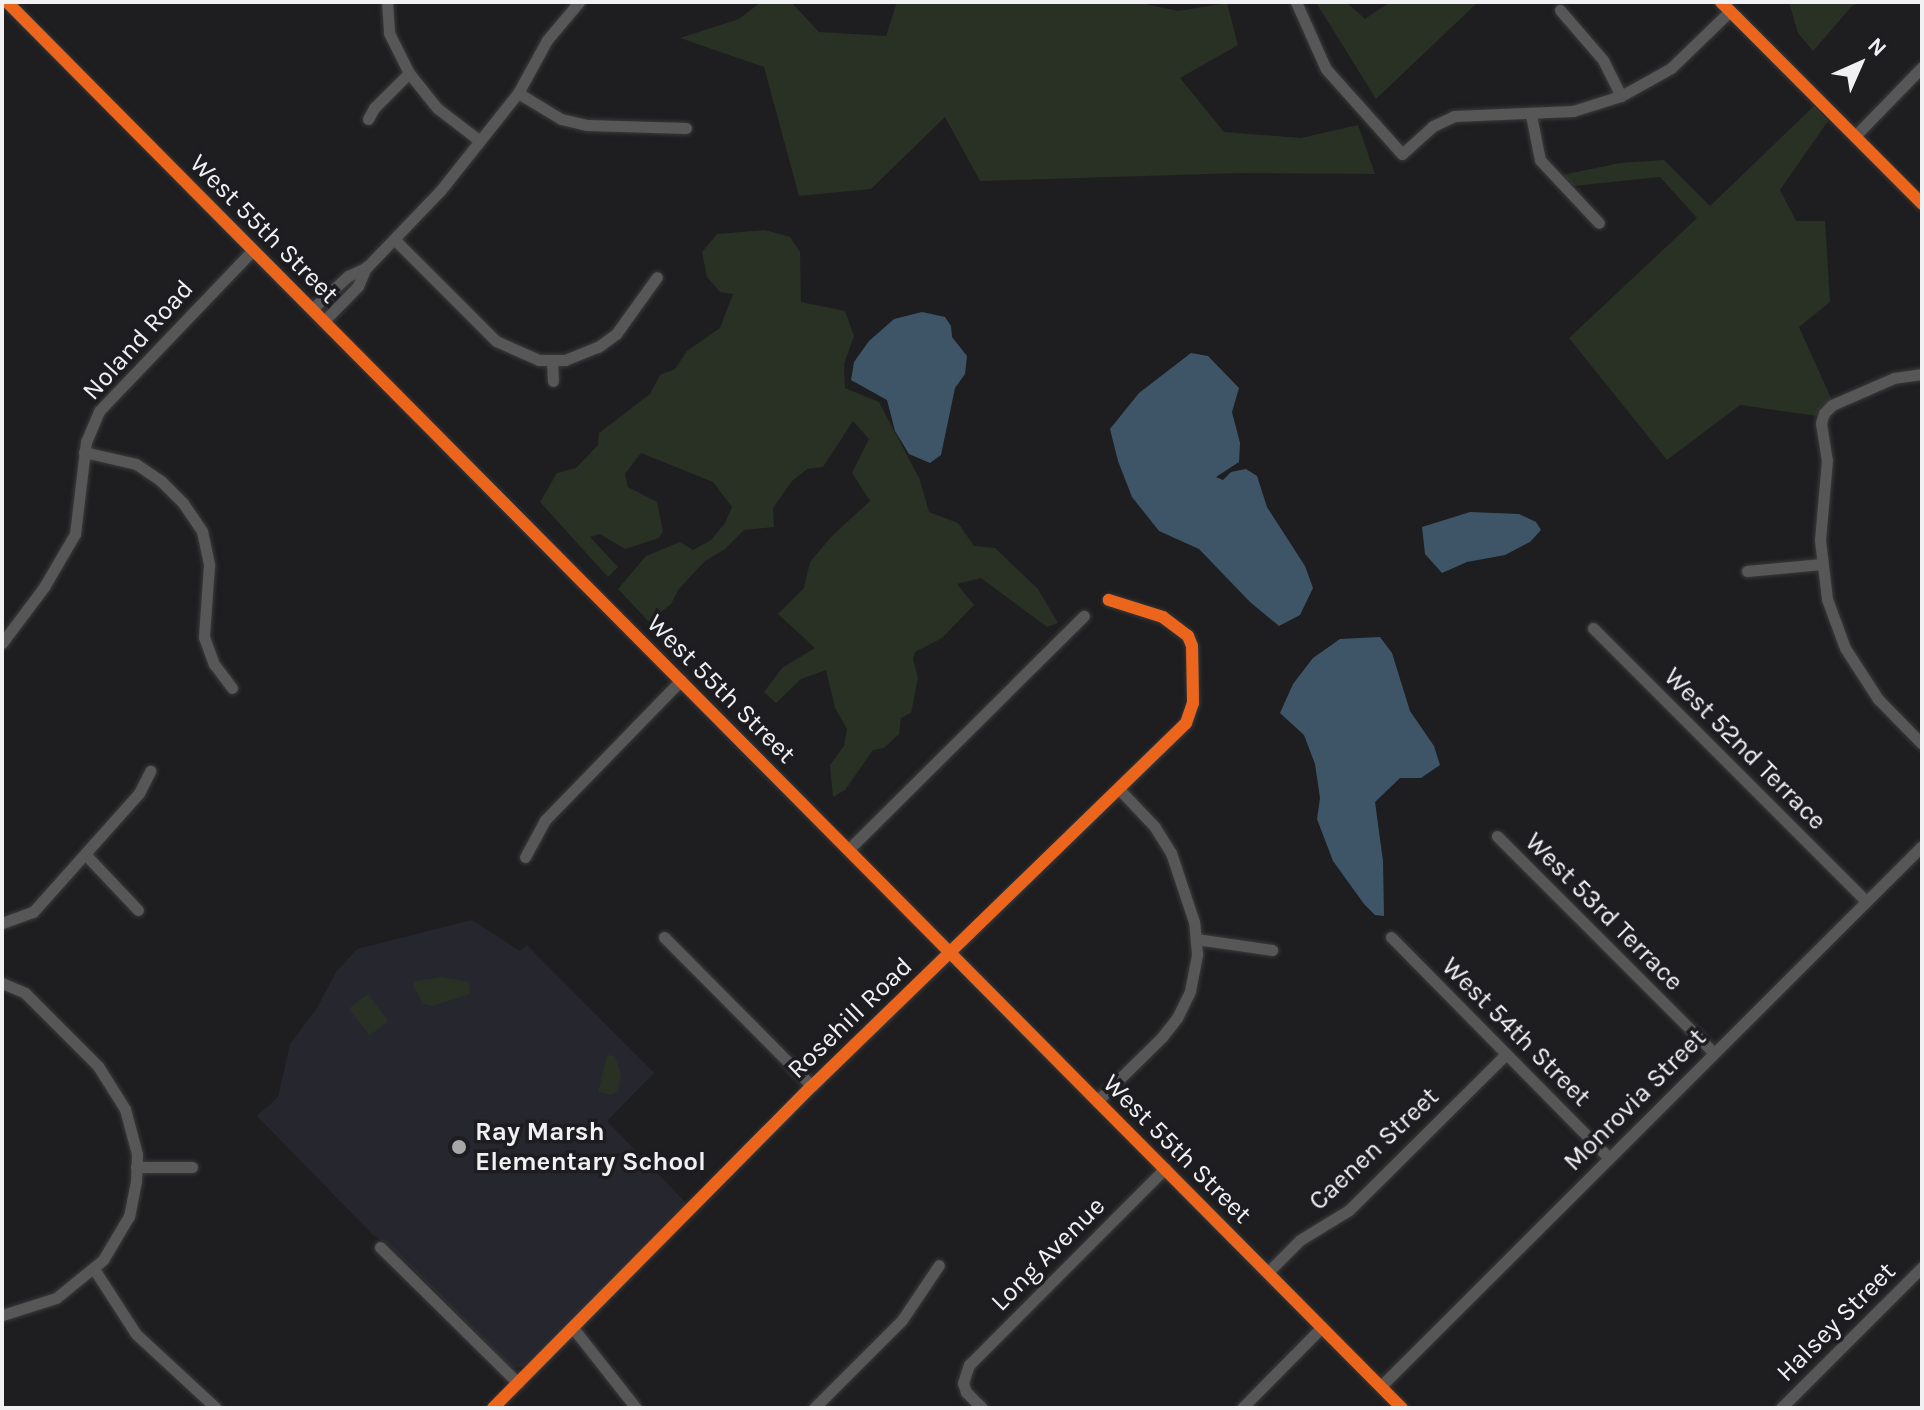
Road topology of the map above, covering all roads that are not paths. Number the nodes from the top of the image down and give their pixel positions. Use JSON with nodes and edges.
{"nodes":[{"id":1,"x":7,"y":2,"type":"edge"},
{"id":2,"x":387,"y":2,"type":"edge"},
{"id":3,"x":579,"y":2,"type":"edge"},
{"id":4,"x":1296,"y":2,"type":"edge"},
{"id":5,"x":1726,"y":7,"type":"edge"},
{"id":6,"x":1560,"y":10,"type":"dead end"},
{"id":7,"x":1922,"y":67,"type":"edge"},
{"id":8,"x":409,"y":73,"type":"junction"},
{"id":9,"x":518,"y":93,"type":"junction"},
{"id":10,"x":1621,"y":96,"type":"junction"},
{"id":11,"x":1531,"y":115,"type":"junction"},
{"id":12,"x":368,"y":119,"type":"dead end"},
{"id":13,"x":686,"y":128,"type":"dead end"},
{"id":14,"x":1855,"y":136,"type":"junction"},
{"id":15,"x":480,"y":141,"type":"junction"},
{"id":16,"x":1922,"y":204,"type":"edge"},
{"id":17,"x":1599,"y":223,"type":"dead end"},
{"id":18,"x":394,"y":239,"type":"junction"},
{"id":19,"x":253,"y":250,"type":"junction"},
{"id":20,"x":367,"y":267,"type":"junction"},
{"id":21,"x":657,"y":277,"type":"dead end"},
{"id":22,"x":312,"y":309,"type":"junction"},
{"id":23,"x":324,"y":321,"type":"junction"},
{"id":24,"x":552,"y":362,"type":"junction"},
{"id":25,"x":1922,"y":374,"type":"edge"},
{"id":26,"x":553,"y":381,"type":"dead end"},
{"id":27,"x":84,"y":452,"type":"junction"},
{"id":28,"x":1822,"y":564,"type":"junction"},
{"id":29,"x":1747,"y":571,"type":"dead end"},
{"id":30,"x":1109,"y":600,"type":"dead end"},
{"id":31,"x":1084,"y":616,"type":"dead end"},
{"id":32,"x":1593,"y":628,"type":"dead end"},
{"id":33,"x":2,"y":643,"type":"edge"},
{"id":34,"x":681,"y":680,"type":"junction"},
{"id":35,"x":232,"y":688,"type":"dead end"},
{"id":36,"x":1922,"y":744,"type":"edge"},
{"id":37,"x":150,"y":771,"type":"dead end"},
{"id":38,"x":1119,"y":789,"type":"junction"},
{"id":39,"x":1497,"y":836,"type":"dead end"},
{"id":40,"x":1922,"y":846,"type":"edge"},
{"id":41,"x":849,"y":849,"type":"junction"},
{"id":42,"x":85,"y":854,"type":"junction"},
{"id":43,"x":525,"y":857,"type":"dead end"},
{"id":44,"x":1866,"y":901,"type":"junction"},
{"id":45,"x":138,"y":910,"type":"dead end"},
{"id":46,"x":2,"y":923,"type":"edge"},
{"id":47,"x":664,"y":937,"type":"dead end"},
{"id":48,"x":1391,"y":937,"type":"dead end"},
{"id":49,"x":1196,"y":939,"type":"junction"},
{"id":50,"x":1272,"y":950,"type":"dead end"},
{"id":51,"x":950,"y":951,"type":"junction"},
{"id":52,"x":2,"y":983,"type":"edge"},
{"id":53,"x":1713,"y":1052,"type":"junction"},
{"id":54,"x":1506,"y":1054,"type":"junction"},
{"id":55,"x":812,"y":1086,"type":"junction"},
{"id":56,"x":1098,"y":1100,"type":"junction"},
{"id":57,"x":1609,"y":1158,"type":"junction"},
{"id":58,"x":136,"y":1167,"type":"junction"},
{"id":59,"x":192,"y":1167,"type":"dead end"},
{"id":60,"x":1165,"y":1168,"type":"junction"},
{"id":61,"x":380,"y":1247,"type":"dead end"},
{"id":62,"x":939,"y":1265,"type":"dead end"},
{"id":63,"x":1922,"y":1267,"type":"edge"},
{"id":64,"x":94,"y":1269,"type":"junction"},
{"id":65,"x":1268,"y":1272,"type":"junction"},
{"id":66,"x":2,"y":1315,"type":"edge"},
{"id":67,"x":1322,"y":1327,"type":"junction"},
{"id":68,"x":573,"y":1328,"type":"junction"},
{"id":69,"x":518,"y":1383,"type":"junction"},
{"id":70,"x":1381,"y":1386,"type":"junction"},
{"id":71,"x":216,"y":1408,"type":"edge"},
{"id":72,"x":493,"y":1408,"type":"edge"},
{"id":73,"x":636,"y":1408,"type":"edge"},
{"id":74,"x":814,"y":1408,"type":"edge"},
{"id":75,"x":982,"y":1408,"type":"edge"},
{"id":76,"x":1242,"y":1408,"type":"edge"},
{"id":77,"x":1402,"y":1408,"type":"edge"},
{"id":78,"x":1781,"y":1408,"type":"edge"}],
"edges":[{"from":1,"to":19,"type":"street","name":"West 55th Street"},
{"from":2,"to":8,"type":"street"},
{"from":3,"to":9,"type":"street"},
{"from":4,"to":11,"type":"street"},
{"from":5,"to":10,"type":"street"},
{"from":5,"to":14,"type":"street"},
{"from":6,"to":10,"type":"street"},
{"from":7,"to":14,"type":"street"},
{"from":8,"to":12,"type":"street"},
{"from":8,"to":15,"type":"street"},
{"from":9,"to":13,"type":"street"},
{"from":9,"to":15,"type":"street"},
{"from":10,"to":11,"type":"street"},
{"from":11,"to":17,"type":"street"},
{"from":14,"to":16,"type":"street"},
{"from":15,"to":18,"type":"street"},
{"from":18,"to":20,"type":"street"},
{"from":18,"to":24,"type":"street"},
{"from":19,"to":22,"type":"street","name":"West 55th Street"},
{"from":19,"to":27,"type":"street","name":"Noland Road"},
{"from":20,"to":22,"type":"street"},
{"from":20,"to":23,"type":"street"},
{"from":21,"to":24,"type":"street"},
{"from":22,"to":23,"type":"street","name":"West 55th Street"},
{"from":23,"to":34,"type":"street","name":"West 55th Street"},
{"from":24,"to":26,"type":"street"},
{"from":25,"to":28,"type":"street"},
{"from":27,"to":33,"type":"street","name":"Noland Road"},
{"from":27,"to":35,"type":"street"},
{"from":28,"to":29,"type":"street"},
{"from":28,"to":36,"type":"street"},
{"from":30,"to":38,"type":"street","name":"Rosehill Road"},
{"from":31,"to":41,"type":"street"},
{"from":32,"to":44,"type":"street","name":"West 52nd Terrace"},
{"from":34,"to":41,"type":"street","name":"West 55th Street"},
{"from":34,"to":43,"type":"street"},
{"from":37,"to":42,"type":"street"},
{"from":38,"to":49,"type":"street"},
{"from":38,"to":51,"type":"street","name":"Rosehill Road"},
{"from":39,"to":53,"type":"street","name":"West 53rd Terrace"},
{"from":40,"to":44,"type":"street","name":"Monrovia Street"},
{"from":41,"to":51,"type":"street","name":"West 55th Street"},
{"from":42,"to":45,"type":"street"},
{"from":42,"to":46,"type":"street"},
{"from":44,"to":53,"type":"street","name":"Monrovia Street"},
{"from":47,"to":55,"type":"street"},
{"from":48,"to":54,"type":"street","name":"West 54th Street"},
{"from":49,"to":50,"type":"street"},
{"from":49,"to":56,"type":"street"},
{"from":51,"to":55,"type":"street","name":"Rosehill Road"},
{"from":51,"to":56,"type":"street","name":"West 55th Street"},
{"from":52,"to":58,"type":"street"},
{"from":53,"to":57,"type":"street","name":"Monrovia Street"},
{"from":54,"to":57,"type":"street","name":"West 54th Street"},
{"from":54,"to":65,"type":"street","name":"Caenen Street"},
{"from":55,"to":68,"type":"street","name":"Rosehill Road"},
{"from":56,"to":60,"type":"street","name":"West 55th Street"},
{"from":57,"to":70,"type":"street","name":"Monrovia Street"},
{"from":58,"to":59,"type":"street"},
{"from":58,"to":64,"type":"street"},
{"from":60,"to":65,"type":"street","name":"West 55th Street"},
{"from":60,"to":75,"type":"street","name":"Long Avenue"},
{"from":61,"to":69,"type":"street"},
{"from":62,"to":74,"type":"street"},
{"from":63,"to":78,"type":"street","name":"Halsey Street"},
{"from":64,"to":66,"type":"street"},
{"from":64,"to":71,"type":"street"},
{"from":65,"to":67,"type":"street","name":"West 55th Street"},
{"from":67,"to":70,"type":"street","name":"West 55th Street"},
{"from":67,"to":76,"type":"street"},
{"from":68,"to":69,"type":"street","name":"Rosehill Road"},
{"from":68,"to":73,"type":"street"},
{"from":69,"to":72,"type":"street","name":"Rosehill Road"},
{"from":70,"to":77,"type":"street","name":"West 55th Street"}]}
